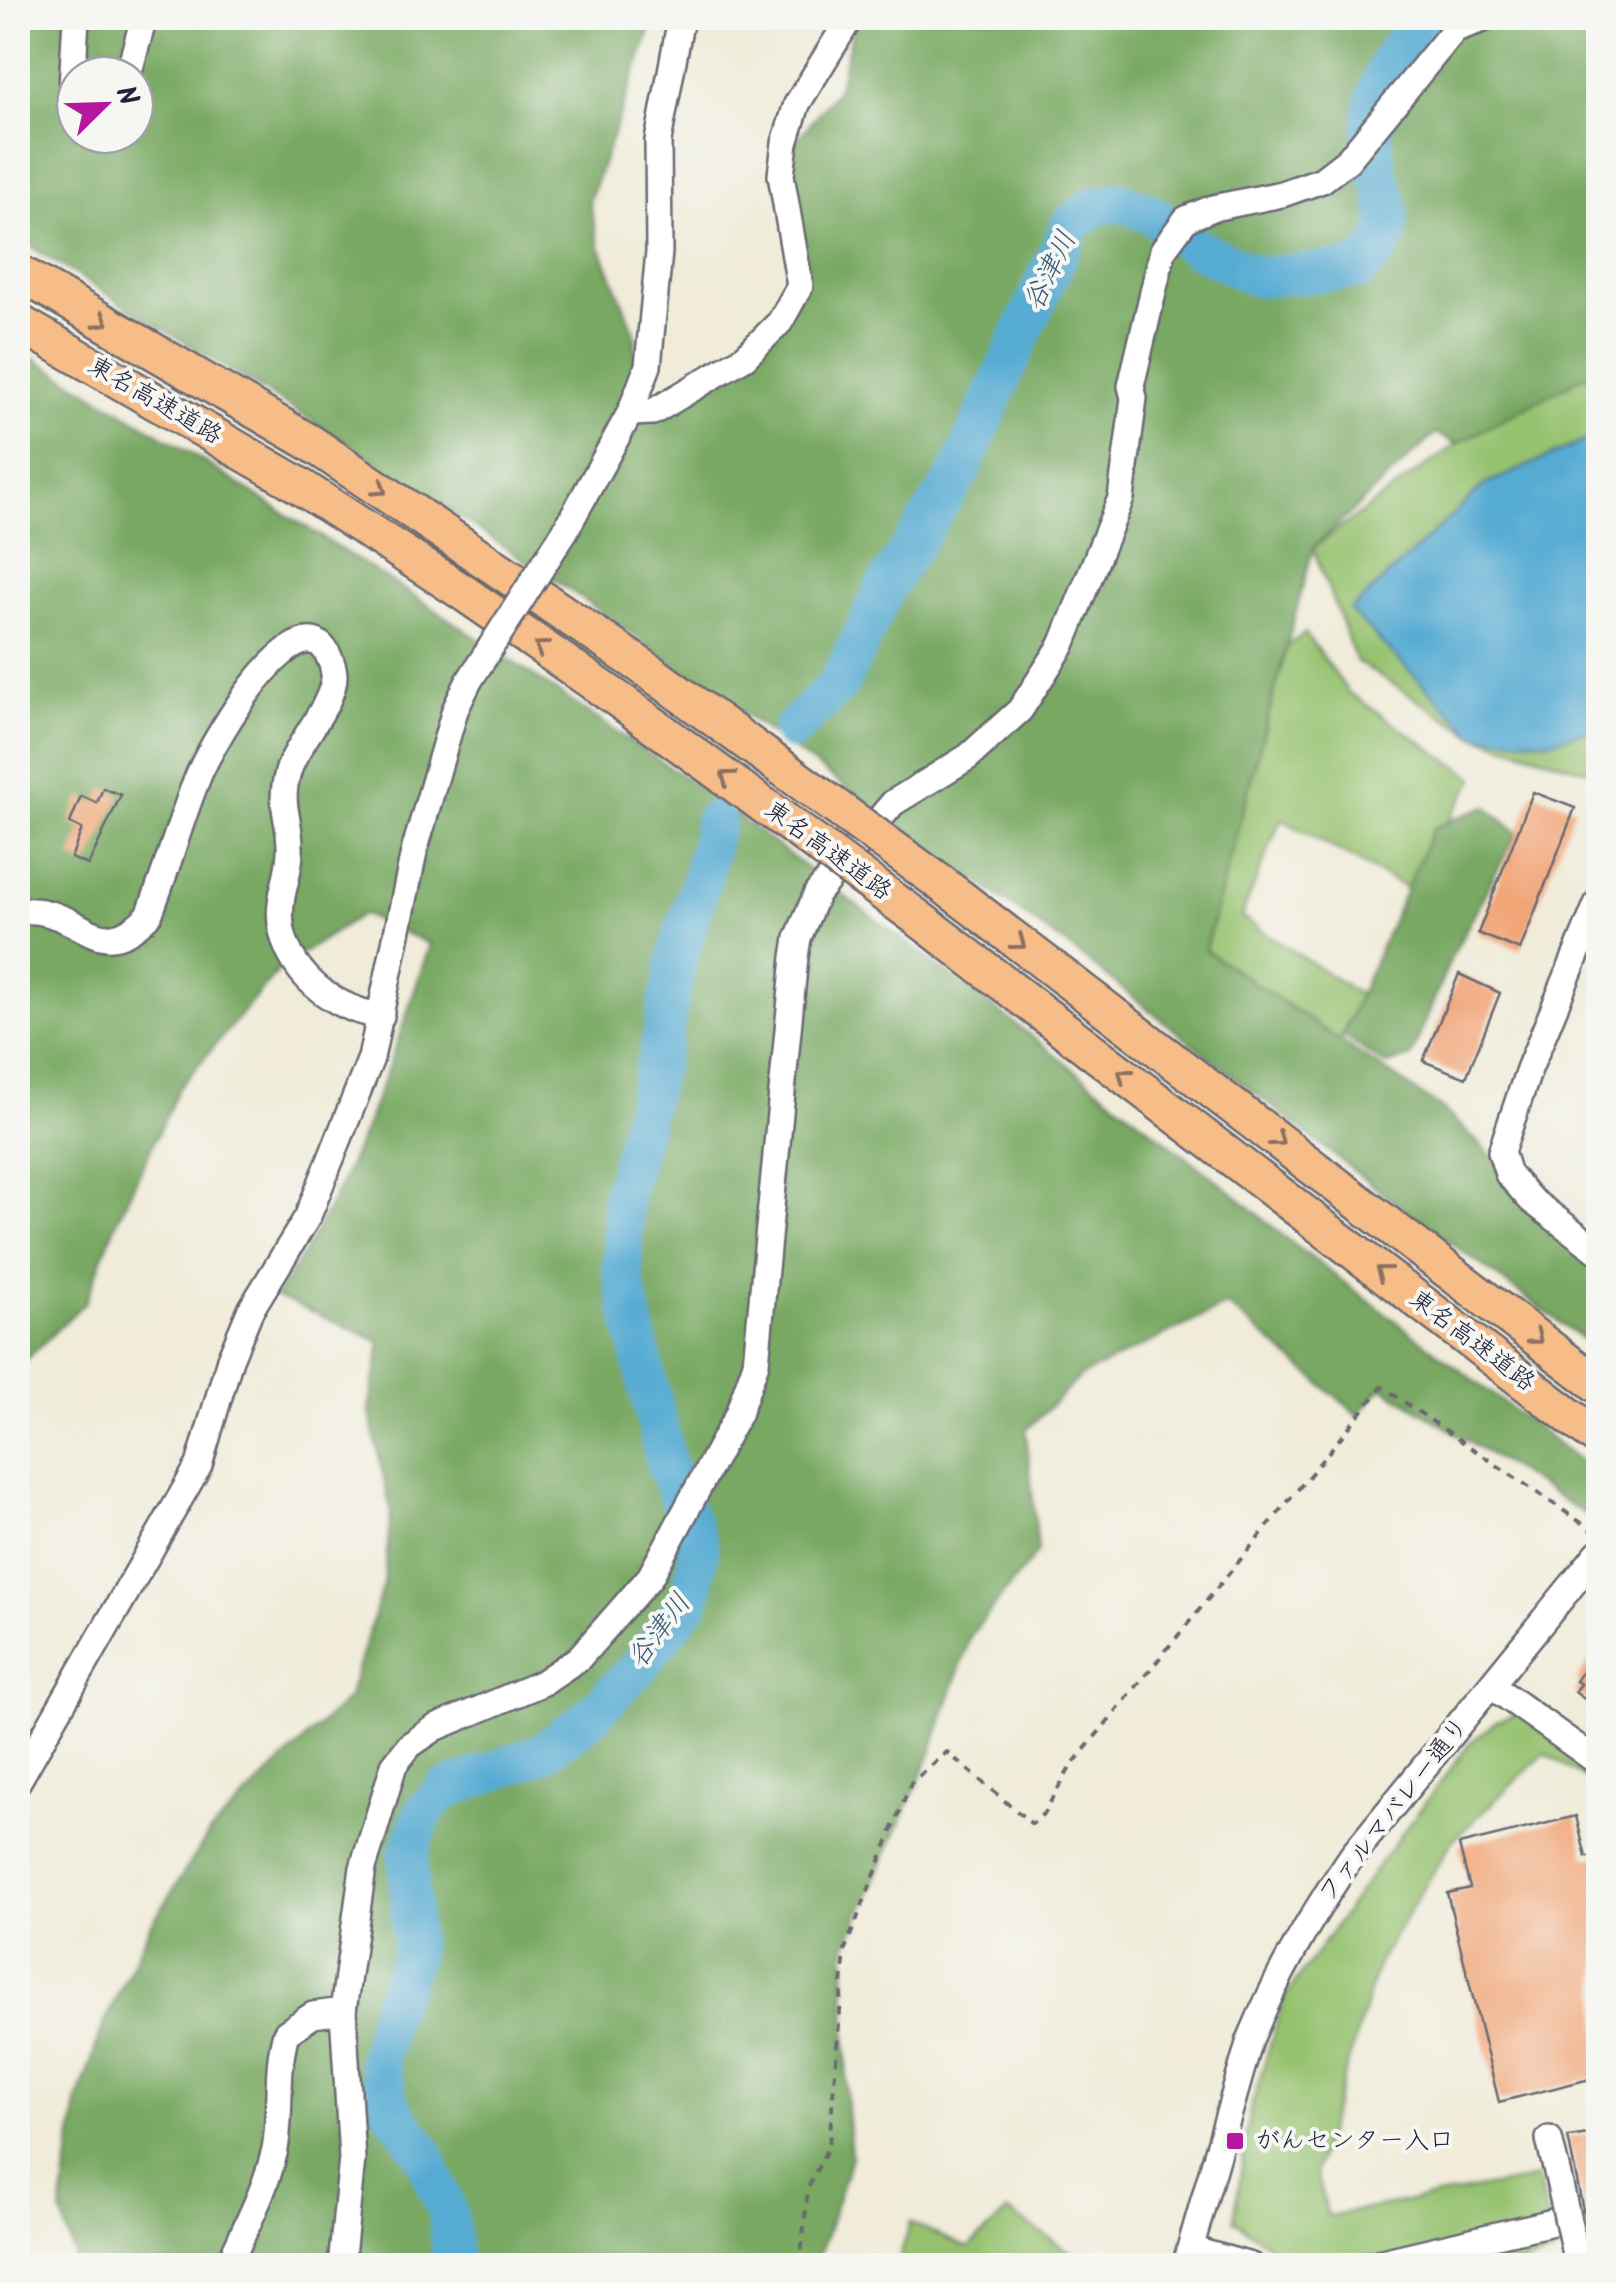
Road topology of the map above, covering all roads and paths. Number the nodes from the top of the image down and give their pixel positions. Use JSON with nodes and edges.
{"nodes":[{"id":1,"x":76,"y":18,"type":"edge"},
{"id":2,"x":144,"y":18,"type":"edge"},
{"id":3,"x":682,"y":18,"type":"edge"},
{"id":4,"x":850,"y":18,"type":"edge"},
{"id":5,"x":1486,"y":18,"type":"edge"},
{"id":6,"x":74,"y":55,"type":"edge"},
{"id":7,"x":134,"y":55,"type":"edge"},
{"id":8,"x":18,"y":272,"type":"edge"},
{"id":9,"x":18,"y":322,"type":"edge"},
{"id":10,"x":630,"y":412,"type":"junction"},
{"id":11,"x":1598,"y":902,"type":"edge"},
{"id":12,"x":18,"y":911,"type":"edge"},
{"id":13,"x":381,"y":1016,"type":"junction"},
{"id":14,"x":1598,"y":1251,"type":"edge"},
{"id":15,"x":1598,"y":1386,"type":"edge"},
{"id":16,"x":1598,"y":1438,"type":"edge"},
{"id":17,"x":1598,"y":1535,"type":"edge"},
{"id":18,"x":1598,"y":1553,"type":"edge"},
{"id":19,"x":1492,"y":1686,"type":"junction"},
{"id":20,"x":1598,"y":1762,"type":"edge"},
{"id":21,"x":18,"y":1782,"type":"edge"},
{"id":22,"x":343,"y":2010,"type":"junction"},
{"id":23,"x":1548,"y":2140,"type":"dead end"},
{"id":24,"x":1557,"y":2221,"type":"tunnel mouth"},
{"id":25,"x":1575,"y":2255,"type":"edge"},
{"id":26,"x":1188,"y":2257,"type":"edge"},
{"id":27,"x":228,"y":2266,"type":"edge"},
{"id":28,"x":341,"y":2266,"type":"edge"},
{"id":29,"x":800,"y":2266,"type":"edge"},
{"id":30,"x":1250,"y":2266,"type":"edge"},
{"id":31,"x":1365,"y":2266,"type":"edge"}],
"edges":[{"from":1,"to":6,"type":"street"},
{"from":2,"to":7,"type":"street"},
{"from":3,"to":10,"type":"street"},
{"from":4,"to":10,"type":"street"},
{"from":5,"to":22,"type":"street"},
{"from":8,"to":15,"type":"highway","name":"東名高速道路","one_way":true,"bridge":true},
{"from":16,"to":9,"type":"highway","name":"東名高速道路","one_way":true,"bridge":true},
{"from":10,"to":13,"type":"street","bridge":true},
{"from":11,"to":14,"type":"street"},
{"from":12,"to":13,"type":"street"},
{"from":13,"to":21,"type":"street"},
{"from":17,"to":29,"type":"path"},
{"from":18,"to":19,"type":"street","name":"ファルマバレー通り"},
{"from":19,"to":20,"type":"street"},
{"from":19,"to":26,"type":"street","name":"ファルマバレー通り"},
{"from":22,"to":27,"type":"street"},
{"from":22,"to":28,"type":"street"},
{"from":23,"to":25,"type":"street","bridge":true},
{"from":24,"to":31,"type":"street"},
{"from":26,"to":30,"type":"street"}]}
